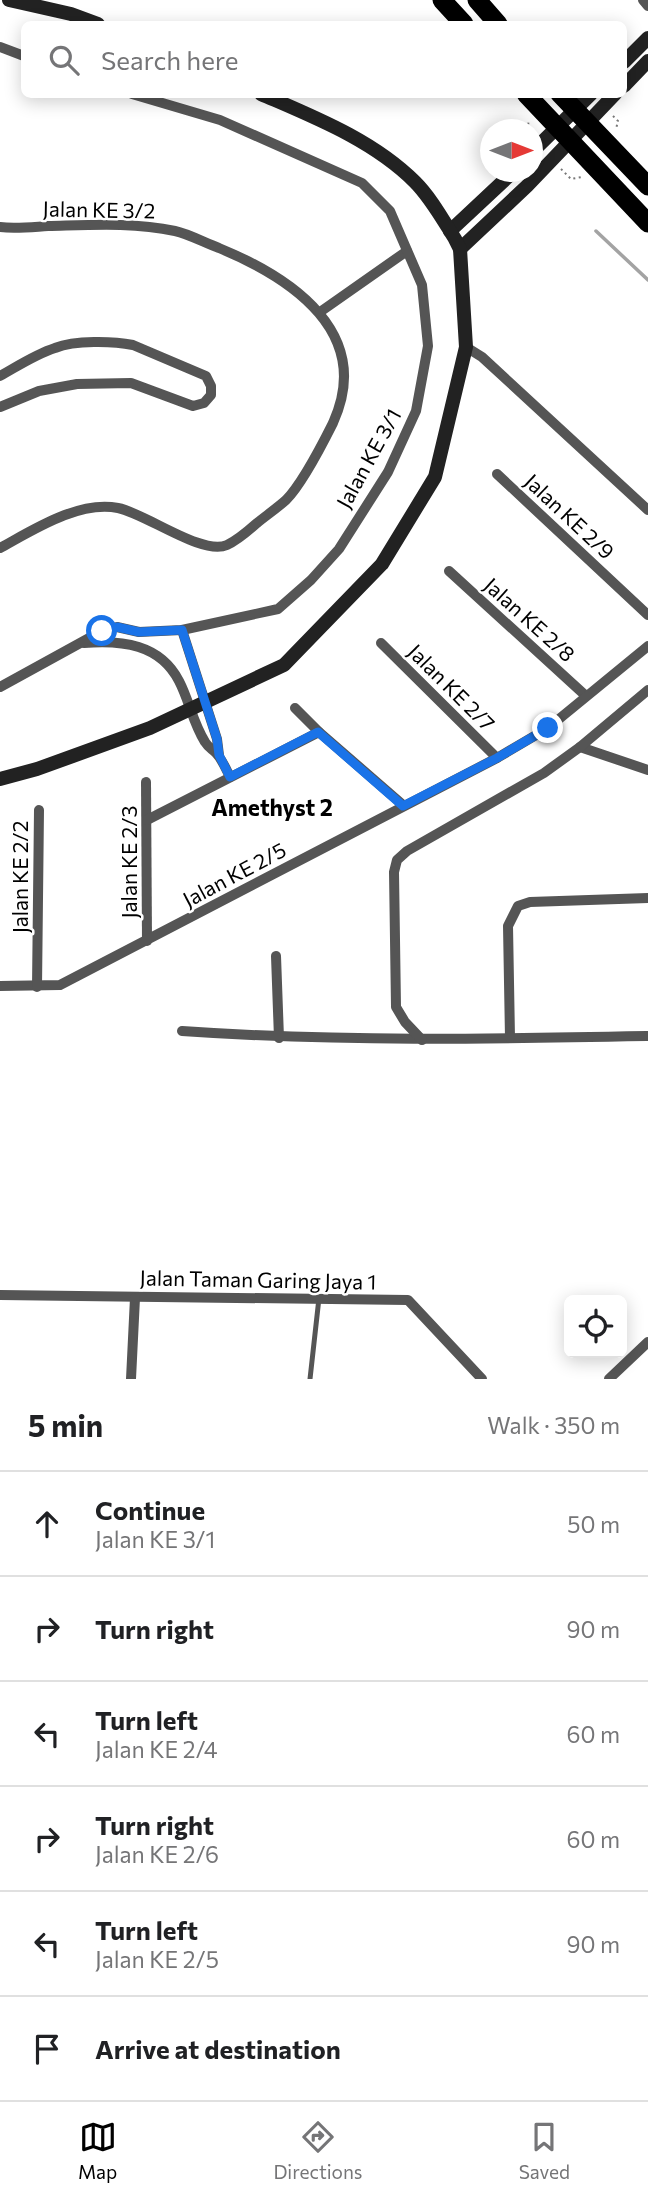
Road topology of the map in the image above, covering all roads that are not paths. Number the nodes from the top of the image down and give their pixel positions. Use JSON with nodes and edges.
{"nodes":[{"id":1,"x":9,"y":0,"type":"edge"},
{"id":2,"x":442,"y":0,"type":"edge"},
{"id":3,"x":477,"y":0,"type":"edge"},
{"id":4,"x":643,"y":0,"type":"edge"},
{"id":5,"x":648,"y":6,"type":"edge"},
{"id":6,"x":89,"y":21,"type":"edge"},
{"id":7,"x":461,"y":21,"type":"edge"},
{"id":8,"x":495,"y":21,"type":"edge"},
{"id":9,"x":648,"y":38,"type":"edge"},
{"id":10,"x":0,"y":47,"type":"edge"},
{"id":11,"x":21,"y":55,"type":"edge"},
{"id":12,"x":627,"y":59,"type":"edge"},
{"id":13,"x":648,"y":61,"type":"edge"},
{"id":14,"x":627,"y":83,"type":"edge"},
{"id":15,"x":146,"y":98,"type":"edge"},
{"id":16,"x":270,"y":98,"type":"edge"},
{"id":17,"x":530,"y":98,"type":"edge"},
{"id":18,"x":564,"y":98,"type":"edge"},
{"id":19,"x":587,"y":98,"type":"edge"},
{"id":20,"x":611,"y":98,"type":"edge"},
{"id":21,"x":543,"y":142,"type":"edge"},
{"id":22,"x":504,"y":182,"type":"edge"},
{"id":23,"x":648,"y":186,"type":"edge"},
{"id":24,"x":648,"y":223,"type":"edge"},
{"id":25,"x":0,"y":227,"type":"edge"},
{"id":26,"x":455,"y":240,"type":"junction"},
{"id":27,"x":407,"y":251,"type":"junction"},
{"id":28,"x":320,"y":312,"type":"junction"},
{"id":29,"x":466,"y":347,"type":"junction"},
{"id":30,"x":0,"y":376,"type":"edge"},
{"id":31,"x":0,"y":407,"type":"edge"},
{"id":32,"x":497,"y":474,"type":"dead end"},
{"id":33,"x":648,"y":510,"type":"edge"},
{"id":34,"x":0,"y":548,"type":"edge"},
{"id":35,"x":449,"y":571,"type":"dead end"},
{"id":36,"x":648,"y":615,"type":"edge"},
{"id":37,"x":182,"y":630,"type":"junction"},
{"id":38,"x":381,"y":643,"type":"dead end"},
{"id":39,"x":78,"y":644,"type":"junction"},
{"id":40,"x":648,"y":646,"type":"edge"},
{"id":41,"x":0,"y":687,"type":"edge"},
{"id":42,"x":648,"y":690,"type":"edge"},
{"id":43,"x":586,"y":696,"type":"junction"},
{"id":44,"x":197,"y":706,"type":"junction"},
{"id":45,"x":295,"y":708,"type":"dead end"},
{"id":46,"x":318,"y":732,"type":"junction"},
{"id":47,"x":580,"y":747,"type":"junction"},
{"id":48,"x":497,"y":758,"type":"junction"},
{"id":49,"x":648,"y":770,"type":"edge"},
{"id":50,"x":230,"y":777,"type":"junction"},
{"id":51,"x":0,"y":779,"type":"edge"},
{"id":52,"x":146,"y":782,"type":"dead end"},
{"id":53,"x":403,"y":806,"type":"junction"},
{"id":54,"x":39,"y":810,"type":"dead end"},
{"id":55,"x":146,"y":820,"type":"junction"},
{"id":56,"x":648,"y":898,"type":"edge"},
{"id":57,"x":147,"y":941,"type":"junction"},
{"id":58,"x":276,"y":956,"type":"dead end"},
{"id":59,"x":0,"y":986,"type":"edge"},
{"id":60,"x":37,"y":987,"type":"junction"},
{"id":61,"x":182,"y":1031,"type":"dead end"},
{"id":62,"x":648,"y":1036,"type":"edge"},
{"id":63,"x":279,"y":1038,"type":"junction"},
{"id":64,"x":510,"y":1038,"type":"junction"},
{"id":65,"x":422,"y":1040,"type":"junction"},
{"id":66,"x":0,"y":1295,"type":"edge"},
{"id":67,"x":135,"y":1297,"type":"junction"},
{"id":68,"x":319,"y":1298,"type":"junction"},
{"id":69,"x":648,"y":1342,"type":"edge"},
{"id":70,"x":131,"y":1379,"type":"edge"},
{"id":71,"x":310,"y":1379,"type":"edge"},
{"id":72,"x":482,"y":1379,"type":"edge"},
{"id":73,"x":609,"y":1379,"type":"edge"}],
"edges":[{"from":1,"to":6,"type":"main road"},
{"from":2,"to":7,"type":"highway"},
{"from":3,"to":8,"type":"highway"},
{"from":4,"to":5,"type":"street"},
{"from":9,"to":12,"type":"main road"},
{"from":10,"to":11,"type":"street"},
{"from":13,"to":14,"type":"main road"},
{"from":15,"to":27,"type":"street","name":"Jalan KE 3/1"},
{"from":16,"to":26,"type":"main road"},
{"from":17,"to":24,"type":"highway"},
{"from":18,"to":23,"type":"highway"},
{"from":19,"to":21,"type":"main road"},
{"from":20,"to":26,"type":"main road"},
{"from":22,"to":26,"type":"main road"},
{"from":25,"to":28,"type":"street","name":"Jalan KE 3/2"},
{"from":26,"to":29,"type":"main road"},
{"from":27,"to":28,"type":"street"},
{"from":27,"to":37,"type":"street","name":"Jalan KE 3/1"},
{"from":28,"to":34,"type":"street","name":"Jalan KE 3/2"},
{"from":29,"to":33,"type":"street"},
{"from":29,"to":44,"type":"main road"},
{"from":30,"to":31,"type":"street"},
{"from":32,"to":36,"type":"street","name":"Jalan KE 2/9"},
{"from":35,"to":43,"type":"street","name":"Jalan KE 2/8"},
{"from":37,"to":39,"type":"street","name":"Jalan KE 3/1"},
{"from":37,"to":44,"type":"street"},
{"from":38,"to":48,"type":"street","name":"Jalan KE 2/7"},
{"from":39,"to":41,"type":"street","name":"Jalan KE 3/1"},
{"from":39,"to":44,"type":"street"},
{"from":40,"to":43,"type":"street","name":"Jalan KE 2/5"},
{"from":42,"to":47,"type":"street"},
{"from":43,"to":48,"type":"street","name":"Jalan KE 2/5"},
{"from":44,"to":50,"type":"street"},
{"from":44,"to":51,"type":"main road"},
{"from":45,"to":46,"type":"street"},
{"from":46,"to":50,"type":"street"},
{"from":46,"to":53,"type":"street"},
{"from":47,"to":49,"type":"street"},
{"from":47,"to":65,"type":"street"},
{"from":48,"to":53,"type":"street","name":"Jalan KE 2/5"},
{"from":50,"to":55,"type":"street"},
{"from":52,"to":55,"type":"street","name":"Jalan KE 2/3"},
{"from":53,"to":57,"type":"street","name":"Jalan KE 2/5"},
{"from":54,"to":60,"type":"street","name":"Jalan KE 2/2"},
{"from":55,"to":57,"type":"street","name":"Jalan KE 2/3"},
{"from":56,"to":64,"type":"street"},
{"from":57,"to":60,"type":"street","name":"Jalan KE 2/5"},
{"from":58,"to":63,"type":"street"},
{"from":59,"to":60,"type":"street","name":"Jalan KE 2/5"},
{"from":61,"to":63,"type":"street"},
{"from":62,"to":64,"type":"street"},
{"from":63,"to":65,"type":"street"},
{"from":64,"to":65,"type":"street"},
{"from":66,"to":67,"type":"street","name":"Jalan Taman Garing Jaya 1"},
{"from":67,"to":68,"type":"street","name":"Jalan Taman Garing Jaya 1"},
{"from":67,"to":70,"type":"street"},
{"from":68,"to":71,"type":"lane"},
{"from":68,"to":72,"type":"street","name":"Jalan Taman Garing Jaya 1"},
{"from":69,"to":73,"type":"street"}]}
